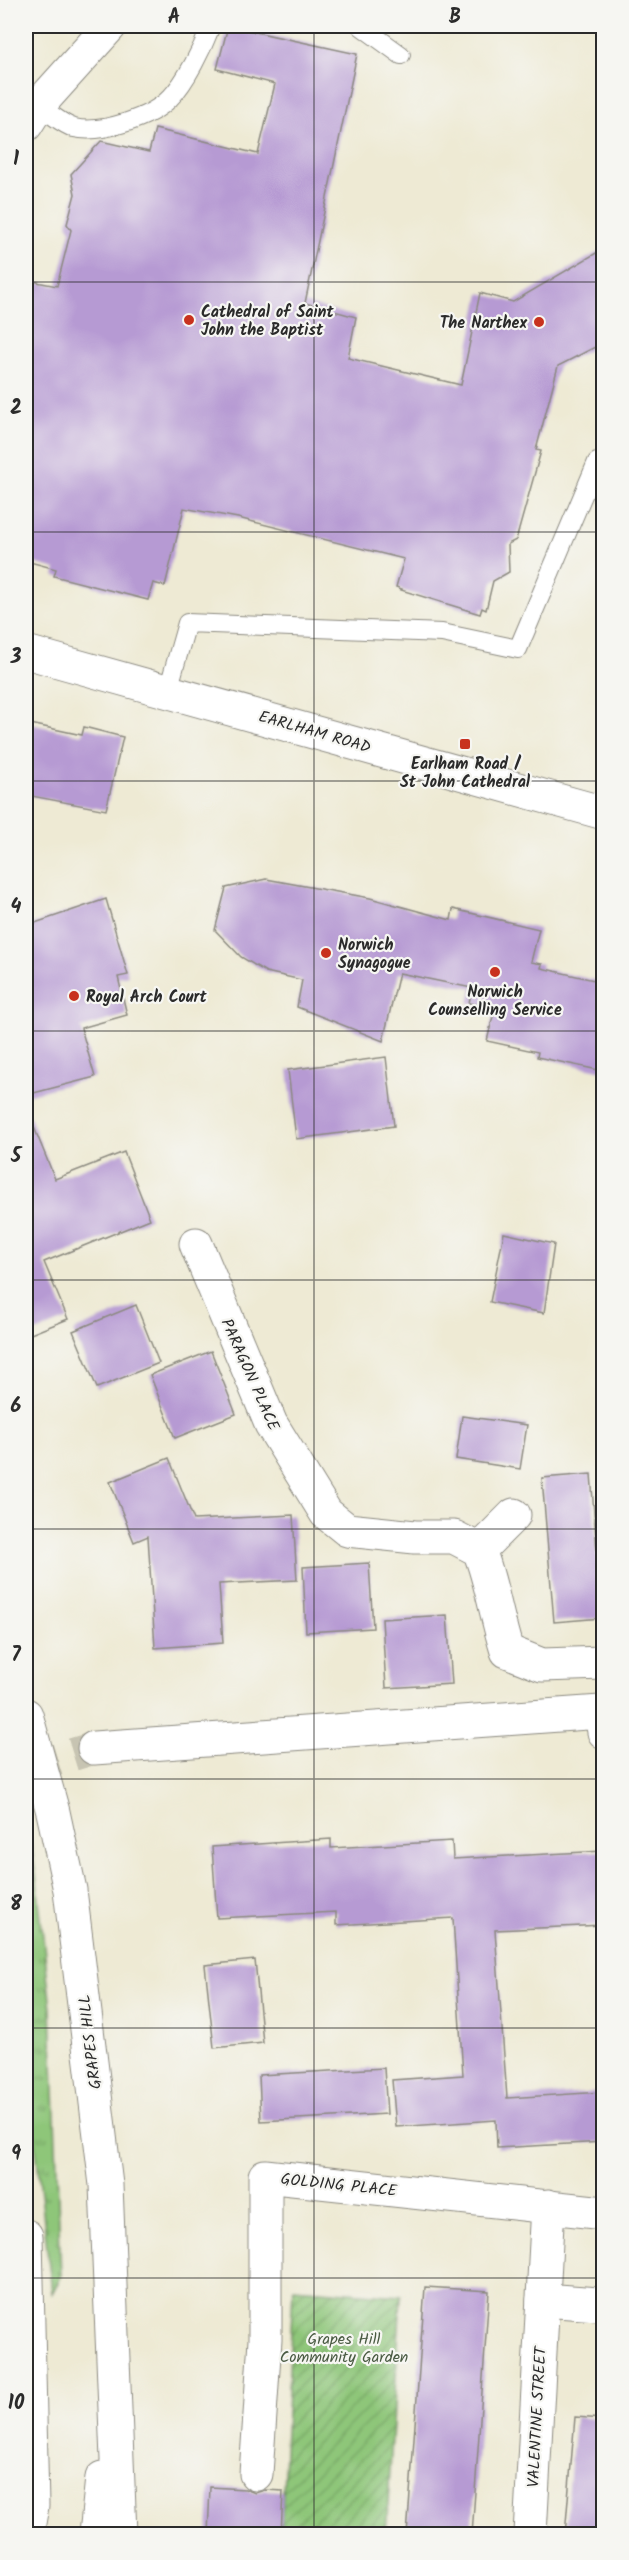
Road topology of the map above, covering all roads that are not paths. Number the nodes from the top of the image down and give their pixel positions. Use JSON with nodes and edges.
{"nodes":[{"id":1,"x":110,"y":26,"type":"edge"},
{"id":2,"x":212,"y":26,"type":"edge"},
{"id":3,"x":361,"y":26,"type":"edge"},
{"id":4,"x":401,"y":55,"type":"dead end"},
{"id":5,"x":32,"y":116,"type":"edge"},
{"id":6,"x":597,"y":462,"type":"dead end"},
{"id":7,"x":26,"y":652,"type":"edge"},
{"id":8,"x":168,"y":690,"type":"junction"},
{"id":9,"x":603,"y":813,"type":"edge"},
{"id":10,"x":196,"y":1244,"type":"dead end"},
{"id":11,"x":514,"y":1515,"type":"dead end"},
{"id":12,"x":479,"y":1550,"type":"junction"},
{"id":13,"x":603,"y":1663,"type":"edge"},
{"id":14,"x":26,"y":1715,"type":"edge"},
{"id":15,"x":603,"y":1732,"type":"edge"},
{"id":16,"x":94,"y":1748,"type":"tunnel mouth"},
{"id":17,"x":548,"y":2206,"type":"junction"},
{"id":18,"x":603,"y":2212,"type":"edge"},
{"id":19,"x":26,"y":2236,"type":"edge"},
{"id":20,"x":543,"y":2300,"type":"junction"},
{"id":21,"x":598,"y":2304,"type":"dead end"},
{"id":22,"x":113,"y":2375,"type":"junction"},
{"id":23,"x":256,"y":2474,"type":"dead end"},
{"id":24,"x":27,"y":2535,"type":"edge"},
{"id":25,"x":96,"y":2535,"type":"edge"},
{"id":26,"x":120,"y":2535,"type":"edge"},
{"id":27,"x":530,"y":2535,"type":"edge"}],
"edges":[{"from":1,"to":5,"type":"street"},
{"from":2,"to":5,"type":"lane"},
{"from":3,"to":4,"type":"lane"},
{"from":6,"to":8,"type":"lane"},
{"from":7,"to":8,"type":"street","name":"EARLHAM ROAD"},
{"from":8,"to":9,"type":"street","name":"EARLHAM ROAD"},
{"from":10,"to":12,"type":"street","name":"PARAGON PLACE"},
{"from":11,"to":12,"type":"street"},
{"from":12,"to":13,"type":"street"},
{"from":14,"to":22,"type":"street","name":"GRAPES HILL"},
{"from":15,"to":16,"type":"street"},
{"from":17,"to":18,"type":"street","name":"GOLDING PLACE"},
{"from":17,"to":20,"type":"street","name":"VALENTINE STREET"},
{"from":17,"to":23,"type":"street","name":"GOLDING PLACE"},
{"from":19,"to":24,"type":"street"},
{"from":20,"to":21,"type":"street"},
{"from":20,"to":27,"type":"street","name":"VALENTINE STREET"},
{"from":22,"to":25,"type":"street","name":"GRAPES HILL"},
{"from":22,"to":26,"type":"street","name":"GRAPES HILL"}]}
